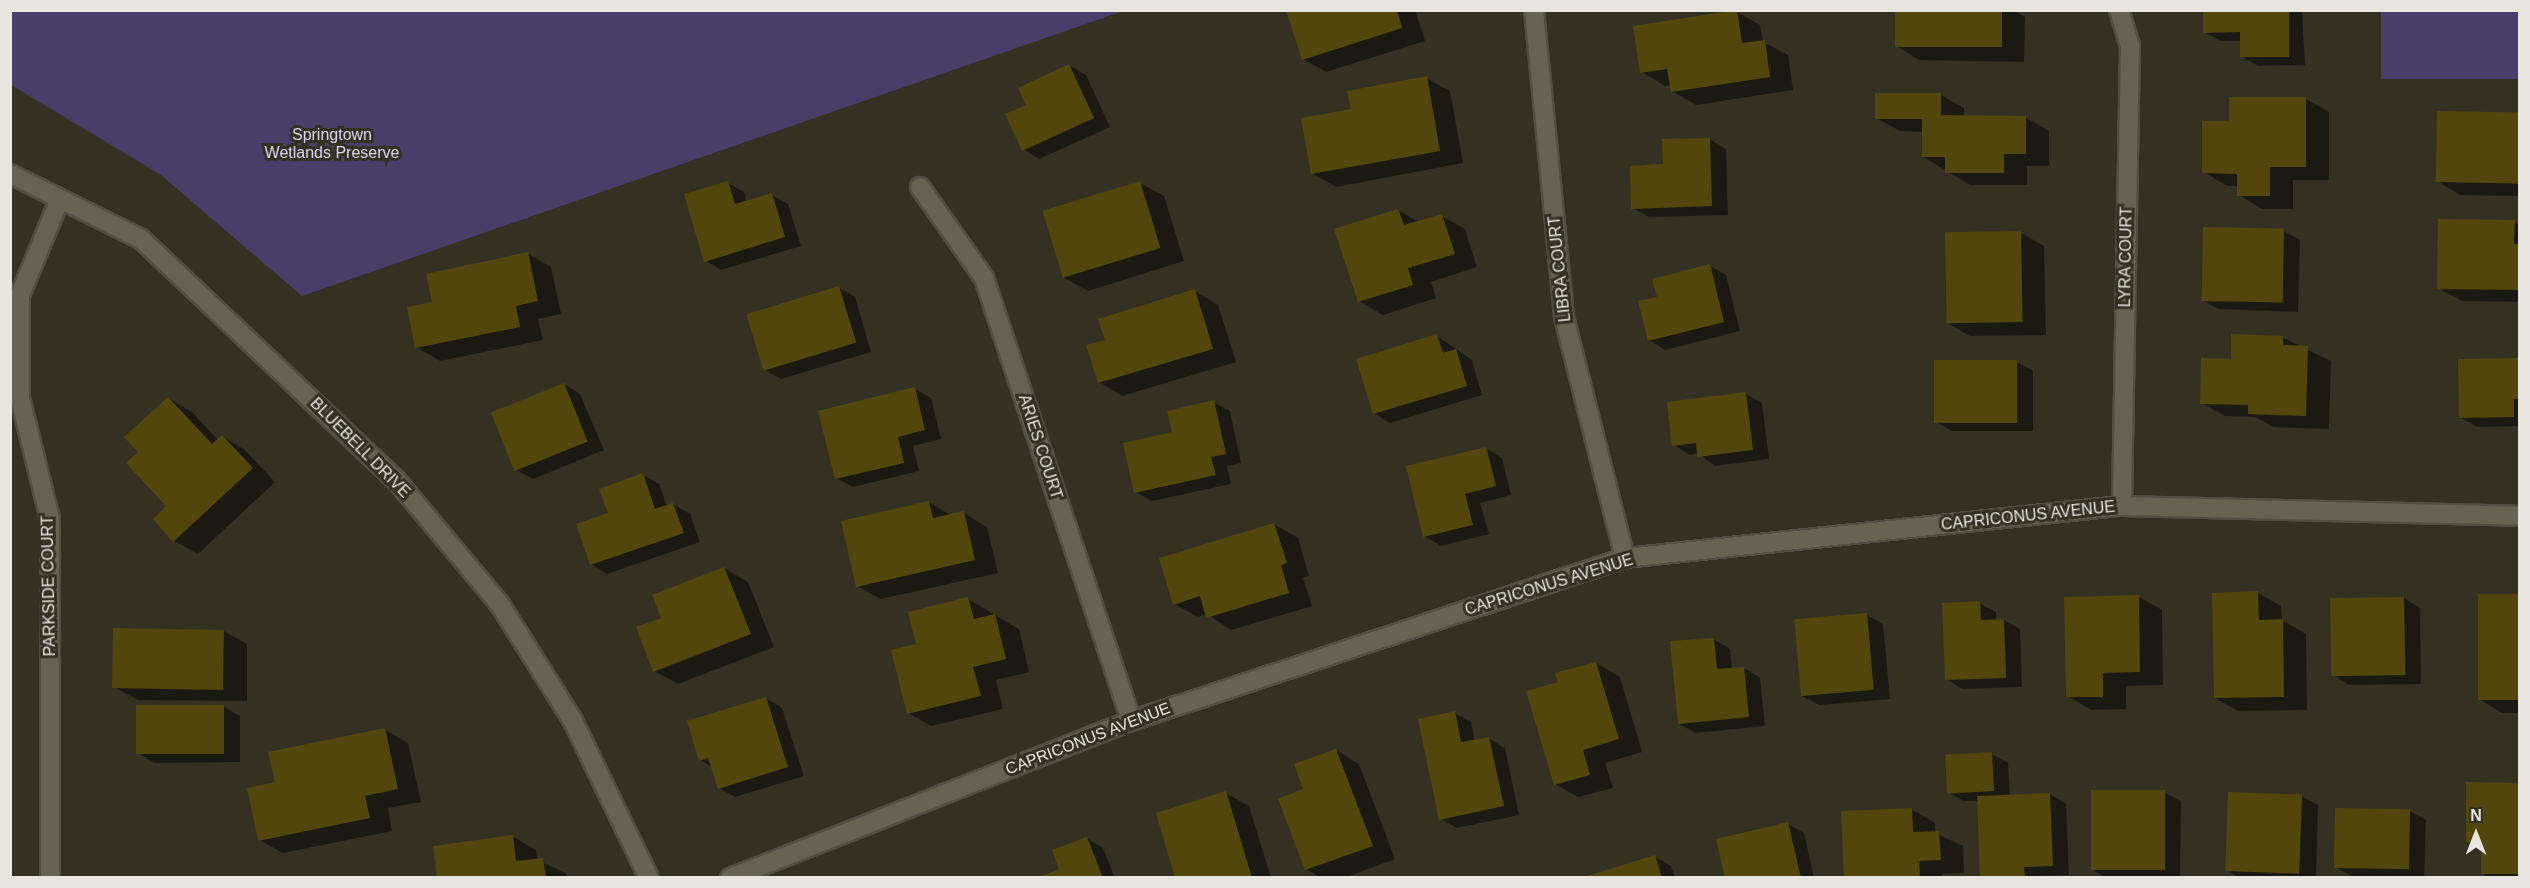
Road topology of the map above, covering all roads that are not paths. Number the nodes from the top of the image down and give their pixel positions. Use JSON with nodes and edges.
{"nodes":[{"id":1,"x":1534,"y":10,"type":"edge"},
{"id":2,"x":2119,"y":10,"type":"edge"},
{"id":3,"x":10,"y":174,"type":"edge"},
{"id":4,"x":920,"y":187,"type":"dead end"},
{"id":5,"x":60,"y":199,"type":"junction"},
{"id":6,"x":2122,"y":506,"type":"junction"},
{"id":7,"x":2520,"y":516,"type":"edge"},
{"id":8,"x":1625,"y":558,"type":"junction"},
{"id":9,"x":1131,"y":721,"type":"junction"},
{"id":10,"x":50,"y":878,"type":"edge"},
{"id":11,"x":649,"y":878,"type":"edge"},
{"id":12,"x":730,"y":878,"type":"edge"}],
"edges":[{"from":1,"to":8,"type":"street","name":"LIBRA COURT"},
{"from":2,"to":6,"type":"street","name":"LYRA COURT"},
{"from":3,"to":5,"type":"street","name":"BLUEBELL DRIVE"},
{"from":4,"to":9,"type":"street","name":"ARIES COURT"},
{"from":5,"to":10,"type":"street","name":"PARKSIDE COURT"},
{"from":5,"to":11,"type":"street","name":"BLUEBELL DRIVE"},
{"from":6,"to":7,"type":"street","name":"CAPRICONUS AVENUE"},
{"from":6,"to":8,"type":"street","name":"CAPRICONUS AVENUE"},
{"from":8,"to":9,"type":"street","name":"CAPRICONUS AVENUE"},
{"from":9,"to":12,"type":"street","name":"CAPRICONUS AVENUE"}]}
